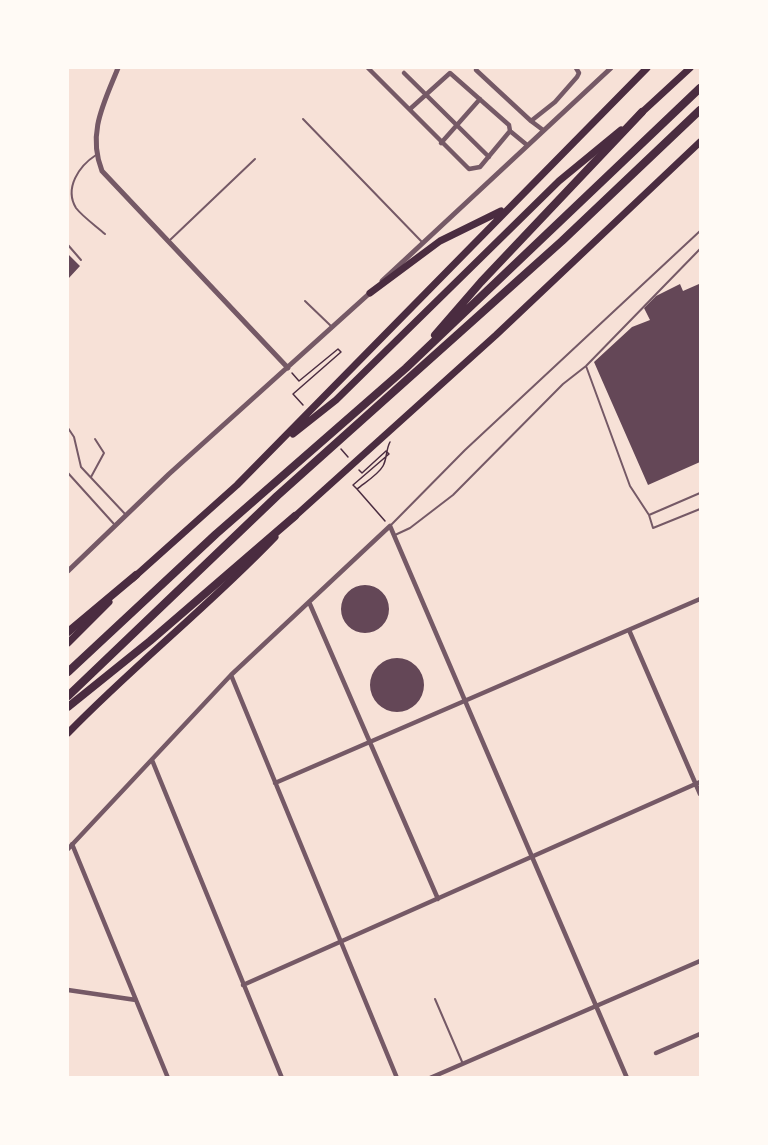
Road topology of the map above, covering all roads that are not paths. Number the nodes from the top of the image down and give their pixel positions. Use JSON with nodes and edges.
{"nodes":[{"id":1,"x":118,"y":68,"type":"edge"},
{"id":2,"x":368,"y":68,"type":"edge"},
{"id":3,"x":576,"y":68,"type":"edge"},
{"id":4,"x":610,"y":68,"type":"edge"},
{"id":5,"x":647,"y":68,"type":"edge"},
{"id":6,"x":690,"y":68,"type":"edge"},
{"id":7,"x":476,"y":70,"type":"dead end"},
{"id":8,"x":404,"y":73,"type":"dead end"},
{"id":9,"x":700,"y":88,"type":"edge"},
{"id":10,"x":426,"y":93,"type":"junction"},
{"id":11,"x":480,"y":99,"type":"junction"},
{"id":12,"x":410,"y":109,"type":"junction"},
{"id":13,"x":700,"y":110,"type":"edge"},
{"id":14,"x":642,"y":112,"type":"junction"},
{"id":15,"x":303,"y":119,"type":"dead end"},
{"id":16,"x":531,"y":121,"type":"junction"},
{"id":17,"x":456,"y":124,"type":"junction"},
{"id":18,"x":543,"y":130,"type":"junction"},
{"id":19,"x":510,"y":131,"type":"junction"},
{"id":20,"x":700,"y":141,"type":"edge"},
{"id":21,"x":441,"y":143,"type":"junction"},
{"id":22,"x":527,"y":145,"type":"junction"},
{"id":23,"x":96,"y":155,"type":"junction"},
{"id":24,"x":489,"y":157,"type":"junction"},
{"id":25,"x":255,"y":159,"type":"dead end"},
{"id":26,"x":516,"y":201,"type":"junction"},
{"id":27,"x":700,"y":231,"type":"edge"},
{"id":28,"x":105,"y":234,"type":"dead end"},
{"id":29,"x":168,"y":242,"type":"junction"},
{"id":30,"x":422,"y":242,"type":"junction"},
{"id":31,"x":68,"y":245,"type":"edge"},
{"id":32,"x":700,"y":249,"type":"edge"},
{"id":33,"x":81,"y":260,"type":"dead end"},
{"id":34,"x":370,"y":292,"type":"junction"},
{"id":35,"x":304,"y":301,"type":"dead end"},
{"id":36,"x":333,"y":328,"type":"junction"},
{"id":37,"x":586,"y":366,"type":"junction"},
{"id":38,"x":288,"y":368,"type":"junction"},
{"id":39,"x":405,"y":368,"type":"junction"},
{"id":40,"x":68,"y":428,"type":"edge"},
{"id":41,"x":95,"y":439,"type":"dead end"},
{"id":42,"x":268,"y":454,"type":"junction"},
{"id":43,"x":68,"y":473,"type":"edge"},
{"id":44,"x":91,"y":477,"type":"junction"},
{"id":45,"x":700,"y":493,"type":"edge"},
{"id":46,"x":700,"y":509,"type":"edge"},
{"id":47,"x":126,"y":515,"type":"junction"},
{"id":48,"x":649,"y":515,"type":"junction"},
{"id":49,"x":295,"y":516,"type":"junction"},
{"id":50,"x":116,"y":525,"type":"junction"},
{"id":51,"x":390,"y":526,"type":"junction"},
{"id":52,"x":394,"y":536,"type":"junction"},
{"id":53,"x":68,"y":571,"type":"edge"},
{"id":54,"x":136,"y":575,"type":"junction"},
{"id":55,"x":700,"y":599,"type":"edge"},
{"id":56,"x":309,"y":602,"type":"junction"},
{"id":57,"x":629,"y":630,"type":"junction"},
{"id":58,"x":68,"y":632,"type":"edge"},
{"id":59,"x":68,"y":642,"type":"edge"},
{"id":60,"x":68,"y":672,"type":"edge"},
{"id":61,"x":231,"y":675,"type":"junction"},
{"id":62,"x":68,"y":696,"type":"edge"},
{"id":63,"x":464,"y":703,"type":"junction"},
{"id":64,"x":68,"y":707,"type":"edge"},
{"id":65,"x":68,"y":733,"type":"edge"},
{"id":66,"x":371,"y":743,"type":"junction"},
{"id":67,"x":152,"y":760,"type":"junction"},
{"id":68,"x":274,"y":783,"type":"junction"},
{"id":69,"x":698,"y":783,"type":"edge"},
{"id":70,"x":700,"y":794,"type":"edge"},
{"id":71,"x":72,"y":844,"type":"junction"},
{"id":72,"x":68,"y":849,"type":"edge"},
{"id":73,"x":533,"y":856,"type":"junction"},
{"id":74,"x":438,"y":898,"type":"junction"},
{"id":75,"x":340,"y":944,"type":"junction"},
{"id":76,"x":700,"y":961,"type":"edge"},
{"id":77,"x":243,"y":985,"type":"junction"},
{"id":78,"x":68,"y":990,"type":"edge"},
{"id":79,"x":435,"y":999,"type":"dead end"},
{"id":80,"x":136,"y":1000,"type":"junction"},
{"id":81,"x":596,"y":1006,"type":"junction"},
{"id":82,"x":700,"y":1034,"type":"edge"},
{"id":83,"x":656,"y":1053,"type":"dead end"},
{"id":84,"x":463,"y":1064,"type":"junction"},
{"id":85,"x":168,"y":1077,"type":"edge"},
{"id":86,"x":282,"y":1077,"type":"edge"},
{"id":87,"x":398,"y":1077,"type":"edge"},
{"id":88,"x":430,"y":1077,"type":"edge"},
{"id":89,"x":627,"y":1077,"type":"edge"}],
"edges":[{"from":1,"to":23,"type":"street"},
{"from":2,"to":12,"type":"street"},
{"from":3,"to":16,"type":"street"},
{"from":4,"to":18,"type":"street"},
{"from":5,"to":26,"type":"highway"},
{"from":6,"to":14,"type":"highway"},
{"from":7,"to":16,"type":"street"},
{"from":8,"to":10,"type":"street"},
{"from":9,"to":39,"type":"highway"},
{"from":10,"to":11,"type":"street"},
{"from":10,"to":12,"type":"street"},
{"from":10,"to":17,"type":"street"},
{"from":11,"to":17,"type":"street"},
{"from":11,"to":19,"type":"street"},
{"from":12,"to":21,"type":"street"},
{"from":13,"to":62,"type":"highway"},
{"from":14,"to":39,"type":"highway"},
{"from":14,"to":42,"type":"highway"},
{"from":15,"to":30,"type":"lane"},
{"from":16,"to":18,"type":"street"},
{"from":17,"to":21,"type":"street"},
{"from":17,"to":24,"type":"street"},
{"from":18,"to":22,"type":"street"},
{"from":19,"to":22,"type":"street"},
{"from":19,"to":24,"type":"street"},
{"from":20,"to":49,"type":"highway"},
{"from":21,"to":24,"type":"street"},
{"from":22,"to":30,"type":"street"},
{"from":23,"to":28,"type":"lane"},
{"from":23,"to":29,"type":"street"},
{"from":25,"to":29,"type":"lane"},
{"from":26,"to":34,"type":"highway"},
{"from":26,"to":42,"type":"highway"},
{"from":27,"to":51,"type":"lane"},
{"from":29,"to":38,"type":"street"},
{"from":30,"to":34,"type":"street"},
{"from":31,"to":33,"type":"lane"},
{"from":32,"to":37,"type":"lane"},
{"from":34,"to":36,"type":"street"},
{"from":35,"to":36,"type":"lane"},
{"from":36,"to":38,"type":"street"},
{"from":37,"to":48,"type":"lane"},
{"from":37,"to":52,"type":"lane"},
{"from":38,"to":47,"type":"street"},
{"from":39,"to":60,"type":"highway"},
{"from":40,"to":44,"type":"lane"},
{"from":41,"to":44,"type":"lane"},
{"from":42,"to":54,"type":"highway"},
{"from":43,"to":50,"type":"lane"},
{"from":44,"to":47,"type":"lane"},
{"from":45,"to":48,"type":"lane"},
{"from":46,"to":48,"type":"lane"},
{"from":47,"to":50,"type":"street"},
{"from":49,"to":64,"type":"highway"},
{"from":49,"to":65,"type":"highway"},
{"from":50,"to":53,"type":"street"},
{"from":51,"to":52,"type":"street"},
{"from":51,"to":56,"type":"street"},
{"from":52,"to":63,"type":"street"},
{"from":54,"to":58,"type":"highway"},
{"from":54,"to":59,"type":"highway"},
{"from":55,"to":57,"type":"street"},
{"from":56,"to":61,"type":"street"},
{"from":56,"to":66,"type":"street"},
{"from":57,"to":63,"type":"street"},
{"from":57,"to":69,"type":"street"},
{"from":61,"to":67,"type":"street"},
{"from":61,"to":68,"type":"street"},
{"from":63,"to":66,"type":"street"},
{"from":63,"to":73,"type":"street"},
{"from":66,"to":68,"type":"street"},
{"from":66,"to":74,"type":"street"},
{"from":67,"to":71,"type":"street"},
{"from":67,"to":77,"type":"street"},
{"from":68,"to":75,"type":"street"},
{"from":69,"to":70,"type":"street"},
{"from":69,"to":73,"type":"street"},
{"from":71,"to":72,"type":"street"},
{"from":71,"to":80,"type":"street"},
{"from":73,"to":74,"type":"street"},
{"from":73,"to":81,"type":"street"},
{"from":74,"to":75,"type":"street"},
{"from":75,"to":77,"type":"street"},
{"from":75,"to":87,"type":"street"},
{"from":76,"to":81,"type":"street"},
{"from":77,"to":86,"type":"street"},
{"from":78,"to":80,"type":"street"},
{"from":79,"to":84,"type":"lane"},
{"from":80,"to":85,"type":"street"},
{"from":81,"to":84,"type":"street"},
{"from":81,"to":89,"type":"street"},
{"from":82,"to":83,"type":"street"},
{"from":84,"to":88,"type":"street"}]}
